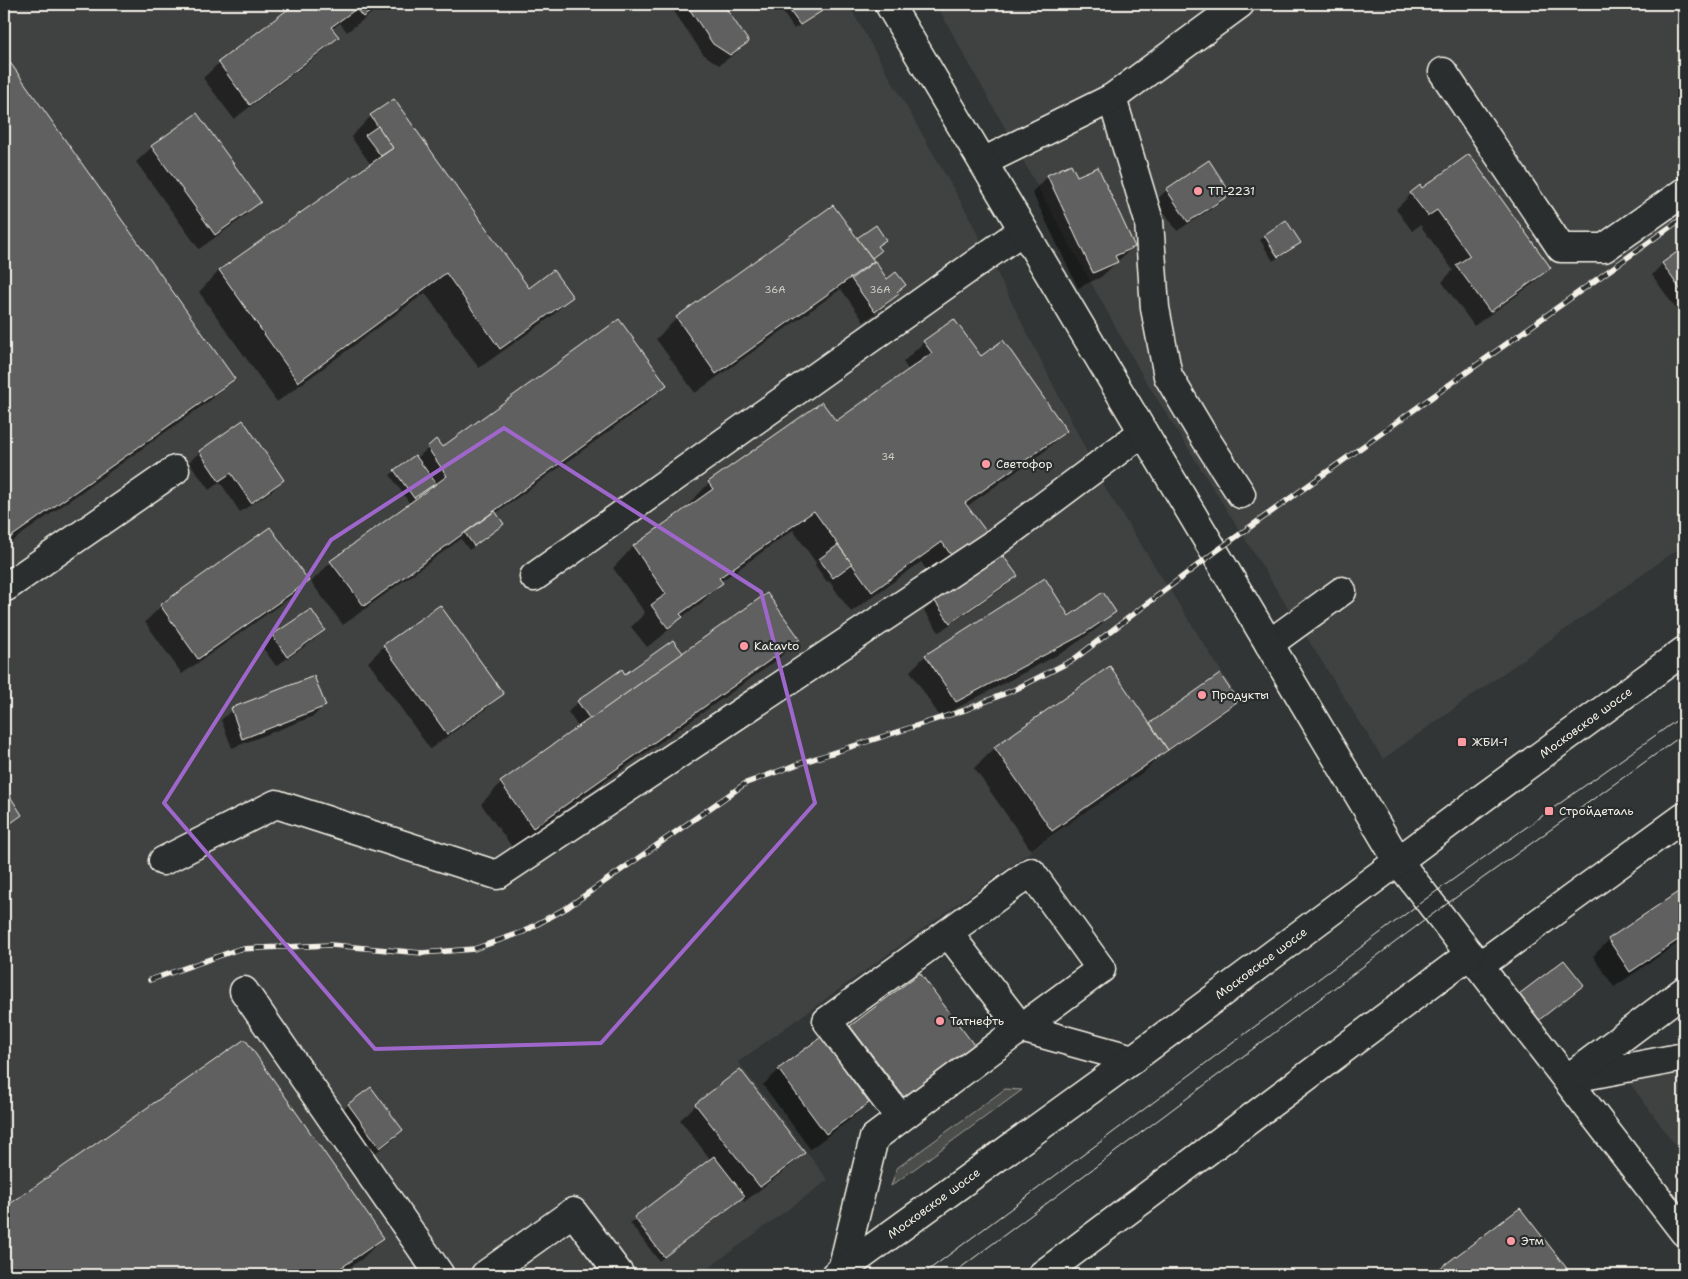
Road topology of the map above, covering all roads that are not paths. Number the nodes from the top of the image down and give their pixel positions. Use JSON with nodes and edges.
{"nodes":[{"id":1,"x":889,"y":4,"type":"edge"},
{"id":2,"x":1240,"y":4,"type":"edge"},
{"id":3,"x":1443,"y":72,"type":"dead end"},
{"id":4,"x":1112,"y":98,"type":"junction"},
{"id":5,"x":983,"y":162,"type":"junction"},
{"id":6,"x":1684,"y":192,"type":"edge"},
{"id":7,"x":1024,"y":230,"type":"junction"},
{"id":8,"x":1143,"y":432,"type":"junction"},
{"id":9,"x":175,"y":470,"type":"dead end"},
{"id":10,"x":1241,"y":494,"type":"dead end"},
{"id":11,"x":534,"y":577,"type":"dead end"},
{"id":12,"x":4,"y":587,"type":"edge"},
{"id":13,"x":1342,"y":591,"type":"dead end"},
{"id":14,"x":1269,"y":644,"type":"junction"},
{"id":15,"x":1684,"y":651,"type":"edge"},
{"id":16,"x":1684,"y":817,"type":"edge"},
{"id":17,"x":163,"y":861,"type":"dead end"},
{"id":18,"x":1398,"y":861,"type":"junction"},
{"id":19,"x":948,"y":933,"type":"junction"},
{"id":20,"x":1474,"y":960,"type":"junction"},
{"id":21,"x":244,"y":991,"type":"dead end"},
{"id":22,"x":1684,"y":991,"type":"edge"},
{"id":23,"x":1020,"y":1028,"type":"junction"},
{"id":24,"x":1684,"y":1057,"type":"edge"},
{"id":25,"x":1133,"y":1059,"type":"junction"},
{"id":26,"x":1567,"y":1080,"type":"junction"},
{"id":27,"x":900,"y":1118,"type":"junction"},
{"id":28,"x":1684,"y":1232,"type":"edge"},
{"id":29,"x":839,"y":1273,"type":"edge"},
{"id":30,"x":440,"y":1275,"type":"edge"},
{"id":31,"x":485,"y":1275,"type":"edge"},
{"id":32,"x":620,"y":1275,"type":"edge"},
{"id":33,"x":1042,"y":1275,"type":"edge"}],
"edges":[{"from":1,"to":5,"type":"main road"},
{"from":2,"to":4,"type":"main road"},
{"from":3,"to":6,"type":"main road"},
{"from":4,"to":5,"type":"main road"},
{"from":4,"to":10,"type":"main road"},
{"from":5,"to":7,"type":"main road"},
{"from":7,"to":8,"type":"main road"},
{"from":7,"to":11,"type":"main road"},
{"from":8,"to":14,"type":"main road"},
{"from":8,"to":17,"type":"main road"},
{"from":9,"to":12,"type":"main road"},
{"from":13,"to":14,"type":"main road"},
{"from":14,"to":18,"type":"main road"},
{"from":15,"to":18,"type":"main road","name":"Московское шоссе"},
{"from":16,"to":20,"type":"main road"},
{"from":18,"to":20,"type":"main road"},
{"from":18,"to":25,"type":"main road","name":"Московское шоссе"},
{"from":19,"to":23,"type":"main road"},
{"from":19,"to":23,"type":"main road"},
{"from":19,"to":27,"type":"main road"},
{"from":20,"to":26,"type":"main road"},
{"from":20,"to":33,"type":"main road"},
{"from":21,"to":30,"type":"main road"},
{"from":22,"to":26,"type":"main road"},
{"from":23,"to":25,"type":"main road"},
{"from":23,"to":27,"type":"main road"},
{"from":24,"to":26,"type":"main road"},
{"from":25,"to":29,"type":"main road","name":"Московское шоссе"},
{"from":26,"to":28,"type":"main road"},
{"from":27,"to":29,"type":"main road"},
{"from":31,"to":32,"type":"main road"}]}
